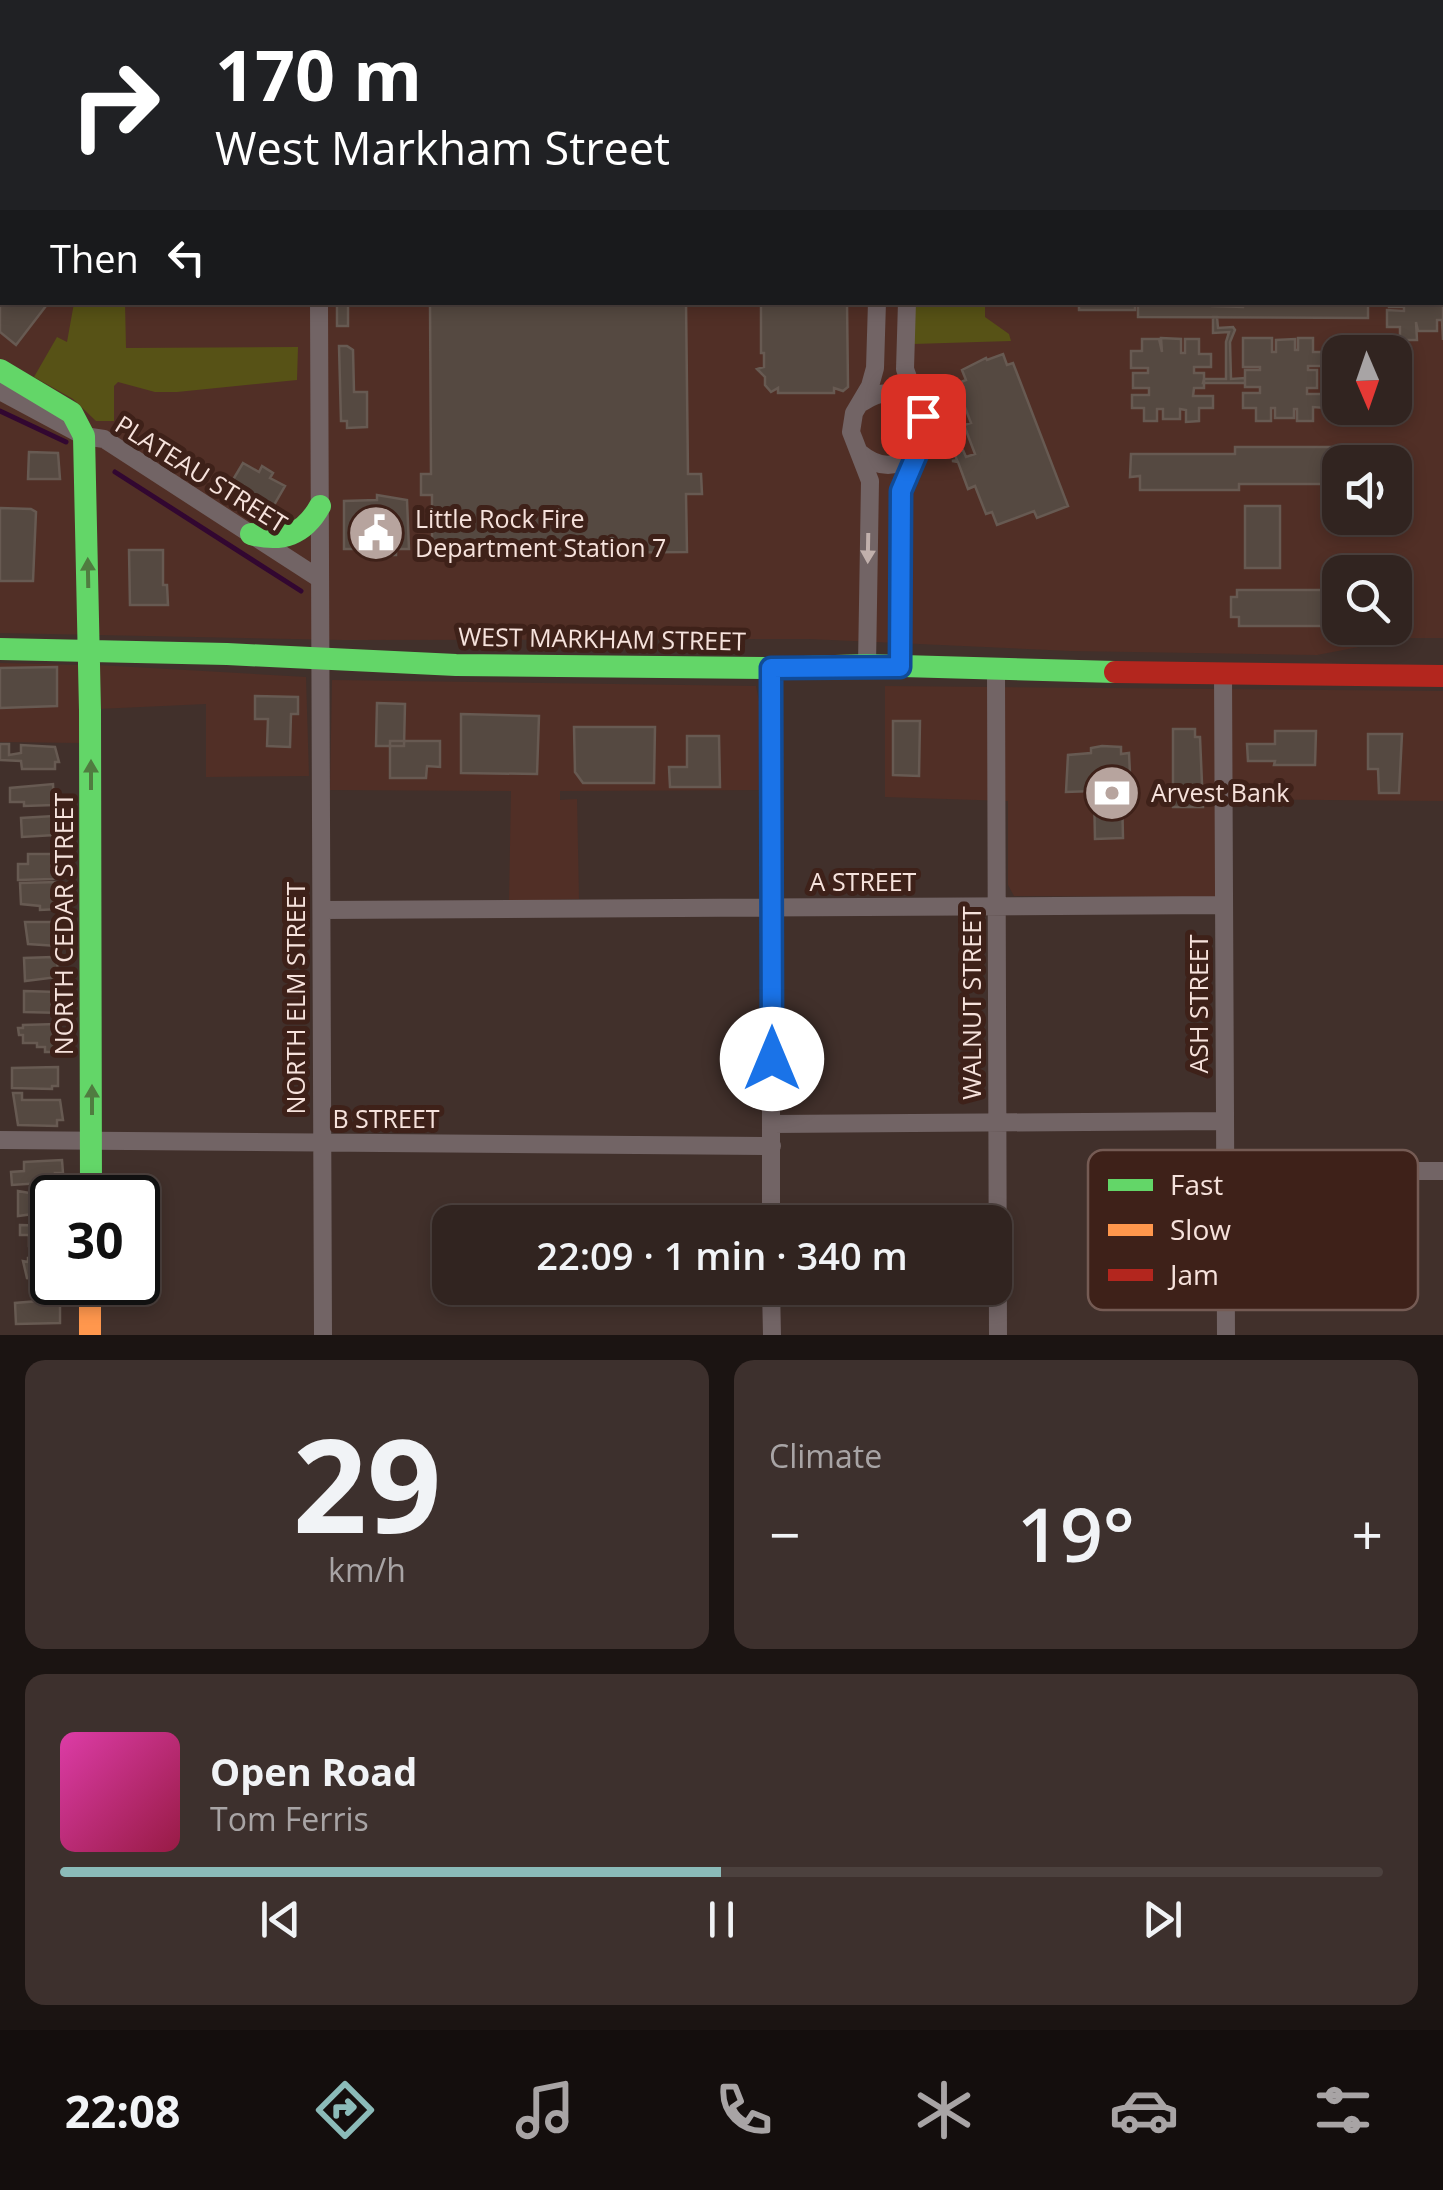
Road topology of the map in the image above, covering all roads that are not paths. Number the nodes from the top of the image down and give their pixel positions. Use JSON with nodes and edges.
{"nodes":[{"id":1,"x":320,"y":305,"type":"edge"},
{"id":2,"x":876,"y":305,"type":"edge"},
{"id":3,"x":907,"y":305,"type":"edge"},
{"id":4,"x":0,"y":370,"type":"edge"},
{"id":5,"x":0,"y":392,"type":"edge"},
{"id":6,"x":914,"y":400,"type":"junction"},
{"id":7,"x":862,"y":402,"type":"junction"},
{"id":8,"x":84,"y":436,"type":"junction"},
{"id":9,"x":860,"y":452,"type":"junction"},
{"id":10,"x":916,"y":454,"type":"junction"},
{"id":11,"x":320,"y":506,"type":"junction"},
{"id":12,"x":252,"y":534,"type":"junction"},
{"id":13,"x":320,"y":578,"type":"junction"},
{"id":14,"x":0,"y":649,"type":"edge"},
{"id":15,"x":89,"y":650,"type":"junction"},
{"id":16,"x":321,"y":661,"type":"junction"},
{"id":17,"x":867,"y":665,"type":"junction"},
{"id":18,"x":900,"y":667,"type":"junction"},
{"id":19,"x":771,"y":668,"type":"junction"},
{"id":20,"x":996,"y":671,"type":"junction"},
{"id":21,"x":1223,"y":673,"type":"junction"},
{"id":22,"x":1443,"y":676,"type":"edge"},
{"id":23,"x":1224,"y":905,"type":"junction"},
{"id":24,"x":996,"y":906,"type":"junction"},
{"id":25,"x":322,"y":910,"type":"junction"},
{"id":26,"x":772,"y":910,"type":"junction"},
{"id":27,"x":1225,"y":1121,"type":"junction"},
{"id":28,"x":998,"y":1123,"type":"junction"},
{"id":29,"x":772,"y":1124,"type":"junction"},
{"id":30,"x":0,"y":1140,"type":"edge"},
{"id":31,"x":93,"y":1141,"type":"junction"},
{"id":32,"x":321,"y":1144,"type":"junction"},
{"id":33,"x":772,"y":1146,"type":"junction"},
{"id":34,"x":1225,"y":1150,"type":"edge"},
{"id":35,"x":92,"y":1175,"type":"edge"},
{"id":36,"x":772,"y":1205,"type":"edge"},
{"id":37,"x":90,"y":1305,"type":"edge"},
{"id":38,"x":772,"y":1305,"type":"edge"},
{"id":39,"x":1226,"y":1310,"type":"edge"},
{"id":40,"x":90,"y":1335,"type":"edge"},
{"id":41,"x":323,"y":1335,"type":"edge"},
{"id":42,"x":772,"y":1335,"type":"edge"},
{"id":43,"x":998,"y":1335,"type":"edge"},
{"id":44,"x":1226,"y":1335,"type":"edge"}],
"edges":[{"from":1,"to":11,"type":"street","name":"NORTH ELM STREET"},
{"from":2,"to":7,"type":"street"},
{"from":3,"to":6,"type":"street"},
{"from":4,"to":8,"type":"main road"},
{"from":5,"to":8,"type":"street","name":"PLATEAU STREET"},
{"from":6,"to":7,"type":"street"},
{"from":6,"to":10,"type":"street"},
{"from":7,"to":9,"type":"street"},
{"from":8,"to":12,"type":"street","name":"PLATEAU STREET"},
{"from":15,"to":8,"type":"main road","name":"NORTH CEDAR STREET","one_way":true},
{"from":9,"to":10,"type":"street"},
{"from":9,"to":17,"type":"street","one_way":true},
{"from":10,"to":18,"type":"street"},
{"from":11,"to":12,"type":"main road"},
{"from":11,"to":13,"type":"street","name":"NORTH ELM STREET"},
{"from":12,"to":13,"type":"street","name":"PLATEAU STREET"},
{"from":13,"to":16,"type":"street","name":"NORTH ELM STREET"},
{"from":14,"to":15,"type":"main road","name":"WEST MARKHAM STREET"},
{"from":15,"to":16,"type":"main road","name":"WEST MARKHAM STREET"},
{"from":31,"to":15,"type":"main road","name":"NORTH CEDAR STREET","one_way":true},
{"from":16,"to":19,"type":"main road","name":"WEST MARKHAM STREET"},
{"from":16,"to":25,"type":"street","name":"NORTH ELM STREET"},
{"from":17,"to":18,"type":"main road","name":"WEST MARKHAM STREET"},
{"from":17,"to":19,"type":"main road","name":"WEST MARKHAM STREET"},
{"from":18,"to":20,"type":"main road","name":"WEST MARKHAM STREET"},
{"from":19,"to":26,"type":"street"},
{"from":20,"to":21,"type":"main road","name":"WEST MARKHAM STREET"},
{"from":20,"to":24,"type":"street","name":"WALNUT STREET"},
{"from":21,"to":22,"type":"main road","name":"WEST MARKHAM STREET"},
{"from":21,"to":23,"type":"street","name":"ASH STREET"},
{"from":23,"to":24,"type":"street","name":"A STREET"},
{"from":23,"to":27,"type":"street","name":"ASH STREET"},
{"from":24,"to":26,"type":"street","name":"A STREET"},
{"from":24,"to":28,"type":"street","name":"WALNUT STREET"},
{"from":25,"to":26,"type":"street","name":"A STREET"},
{"from":25,"to":32,"type":"street","name":"NORTH ELM STREET"},
{"from":26,"to":29,"type":"street"},
{"from":27,"to":28,"type":"street"},
{"from":27,"to":34,"type":"street","name":"ASH STREET"},
{"from":28,"to":29,"type":"street"},
{"from":28,"to":43,"type":"street","name":"WALNUT STREET"},
{"from":29,"to":33,"type":"street"},
{"from":30,"to":31,"type":"street","name":"B STREET"},
{"from":31,"to":32,"type":"street","name":"B STREET"},
{"from":31,"to":35,"type":"main road","name":"NORTH CEDAR STREET"},
{"from":32,"to":33,"type":"street","name":"B STREET"},
{"from":32,"to":41,"type":"street","name":"NORTH ELM STREET"},
{"from":33,"to":36,"type":"street"},
{"from":37,"to":40,"type":"main road"},
{"from":38,"to":42,"type":"street"},
{"from":39,"to":44,"type":"street","name":"ASH STREET"}]}
